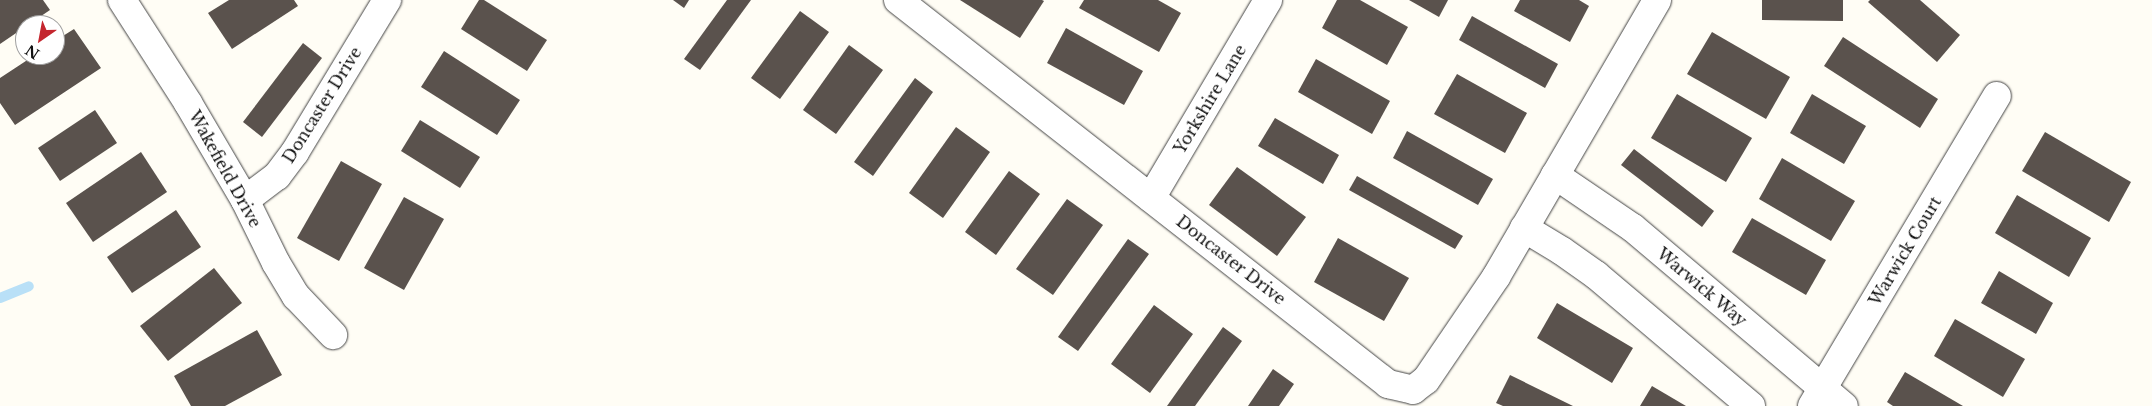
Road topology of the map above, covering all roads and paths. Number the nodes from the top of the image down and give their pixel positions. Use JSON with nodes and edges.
{"nodes":[{"id":1,"x":122,"y":0,"type":"edge"},
{"id":2,"x":387,"y":0,"type":"edge"},
{"id":3,"x":898,"y":0,"type":"edge"},
{"id":4,"x":1268,"y":0,"type":"edge"},
{"id":5,"x":1657,"y":0,"type":"edge"},
{"id":6,"x":1997,"y":96,"type":"dead end"},
{"id":7,"x":1555,"y":175,"type":"junction"},
{"id":8,"x":1151,"y":198,"type":"junction"},
{"id":9,"x":245,"y":200,"type":"junction"},
{"id":10,"x":1524,"y":228,"type":"junction"},
{"id":11,"x":333,"y":335,"type":"dead end"},
{"id":12,"x":1817,"y":398,"type":"edge"},
{"id":13,"x":1751,"y":406,"type":"edge"},
{"id":14,"x":1844,"y":406,"type":"edge"}],
"edges":[{"from":1,"to":9,"type":"street","name":"Wakefield Drive"},
{"from":2,"to":9,"type":"street","name":"Doncaster Drive"},
{"from":3,"to":8,"type":"street","name":"Doncaster Drive"},
{"from":4,"to":8,"type":"street","name":"Yorkshire Lane"},
{"from":5,"to":7,"type":"street"},
{"from":6,"to":12,"type":"street","name":"Warwick Court"},
{"from":7,"to":10,"type":"street"},
{"from":7,"to":12,"type":"street","name":"Warwick Way"},
{"from":8,"to":10,"type":"street","name":"Doncaster Drive"},
{"from":9,"to":11,"type":"street","name":"Wakefield Drive"},
{"from":10,"to":13,"type":"street"},
{"from":12,"to":14,"type":"street","name":"Warwick Way"}]}
